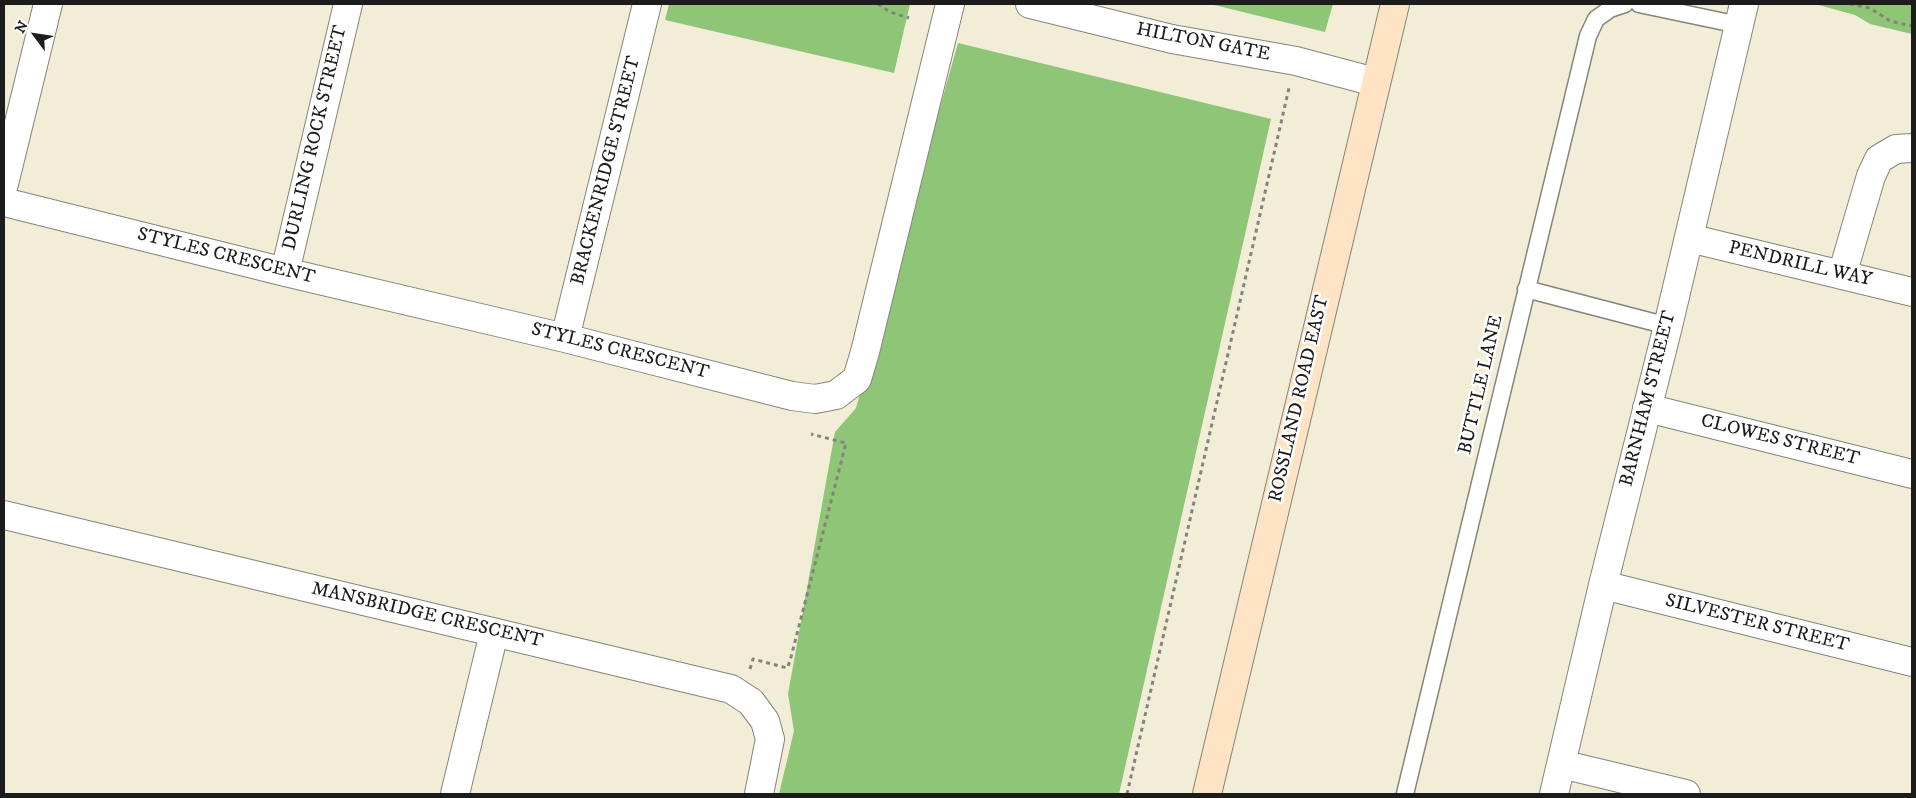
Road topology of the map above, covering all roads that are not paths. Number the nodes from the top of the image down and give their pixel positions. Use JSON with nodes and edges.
{"nodes":[{"id":1,"x":48,"y":4,"type":"edge"},
{"id":2,"x":348,"y":4,"type":"edge"},
{"id":3,"x":647,"y":4,"type":"edge"},
{"id":4,"x":950,"y":4,"type":"edge"},
{"id":5,"x":1030,"y":4,"type":"edge"},
{"id":6,"x":1395,"y":4,"type":"edge"},
{"id":7,"x":1625,"y":4,"type":"edge"},
{"id":8,"x":1639,"y":4,"type":"edge"},
{"id":9,"x":1742,"y":14,"type":"edge"},
{"id":10,"x":1376,"y":82,"type":"junction"},
{"id":11,"x":1912,"y":148,"type":"edge"},
{"id":12,"x":4,"y":184,"type":"edge"},
{"id":13,"x":4,"y":202,"type":"edge"},
{"id":14,"x":1689,"y":238,"type":"junction"},
{"id":15,"x":285,"y":272,"type":"junction"},
{"id":16,"x":1842,"y":275,"type":"junction"},
{"id":17,"x":1526,"y":289,"type":"junction"},
{"id":18,"x":1912,"y":292,"type":"edge"},
{"id":19,"x":1668,"y":326,"type":"junction"},
{"id":20,"x":565,"y":338,"type":"junction"},
{"id":21,"x":1647,"y":408,"type":"junction"},
{"id":22,"x":1912,"y":474,"type":"edge"},
{"id":23,"x":4,"y":515,"type":"edge"},
{"id":24,"x":1602,"y":585,"type":"junction"},
{"id":25,"x":494,"y":633,"type":"junction"},
{"id":26,"x":1912,"y":662,"type":"edge"},
{"id":27,"x":1561,"y":764,"type":"junction"},
{"id":28,"x":455,"y":794,"type":"edge"},
{"id":29,"x":759,"y":794,"type":"edge"},
{"id":30,"x":1207,"y":794,"type":"edge"},
{"id":31,"x":1405,"y":794,"type":"edge"},
{"id":32,"x":1554,"y":794,"type":"edge"},
{"id":33,"x":1686,"y":794,"type":"edge"}],
"edges":[{"from":1,"to":12,"type":"street"},
{"from":2,"to":15,"type":"street","name":"DURLING ROCK STREET"},
{"from":3,"to":20,"type":"street","name":"BRACKENRIDGE STREET"},
{"from":4,"to":20,"type":"street","name":"STYLES CRESCENT"},
{"from":5,"to":10,"type":"street","name":"HILTON GATE"},
{"from":6,"to":10,"type":"main road","name":"ROSSLAND ROAD EAST"},
{"from":7,"to":17,"type":"lane","name":"BUTTLE LANE"},
{"from":8,"to":9,"type":"lane"},
{"from":9,"to":14,"type":"street","name":"BARNHAM STREET"},
{"from":10,"to":30,"type":"main road","name":"ROSSLAND ROAD EAST"},
{"from":11,"to":16,"type":"street"},
{"from":13,"to":15,"type":"street","name":"STYLES CRESCENT"},
{"from":14,"to":16,"type":"street","name":"PENDRILL WAY"},
{"from":14,"to":19,"type":"street","name":"BARNHAM STREET"},
{"from":15,"to":20,"type":"street","name":"STYLES CRESCENT"},
{"from":16,"to":18,"type":"street","name":"PENDRILL WAY"},
{"from":17,"to":19,"type":"lane"},
{"from":17,"to":31,"type":"lane","name":"BUTTLE LANE"},
{"from":19,"to":21,"type":"street","name":"BARNHAM STREET"},
{"from":21,"to":22,"type":"street","name":"CLOWES STREET"},
{"from":21,"to":24,"type":"street","name":"BARNHAM STREET"},
{"from":23,"to":25,"type":"street","name":"MANSBRIDGE CRESCENT"},
{"from":24,"to":26,"type":"street","name":"SILVESTER STREET"},
{"from":24,"to":27,"type":"street","name":"BARNHAM STREET"},
{"from":25,"to":28,"type":"street"},
{"from":25,"to":29,"type":"street","name":"MANSBRIDGE CRESCENT"},
{"from":27,"to":32,"type":"street","name":"BARNHAM STREET"},
{"from":27,"to":33,"type":"street"}]}
